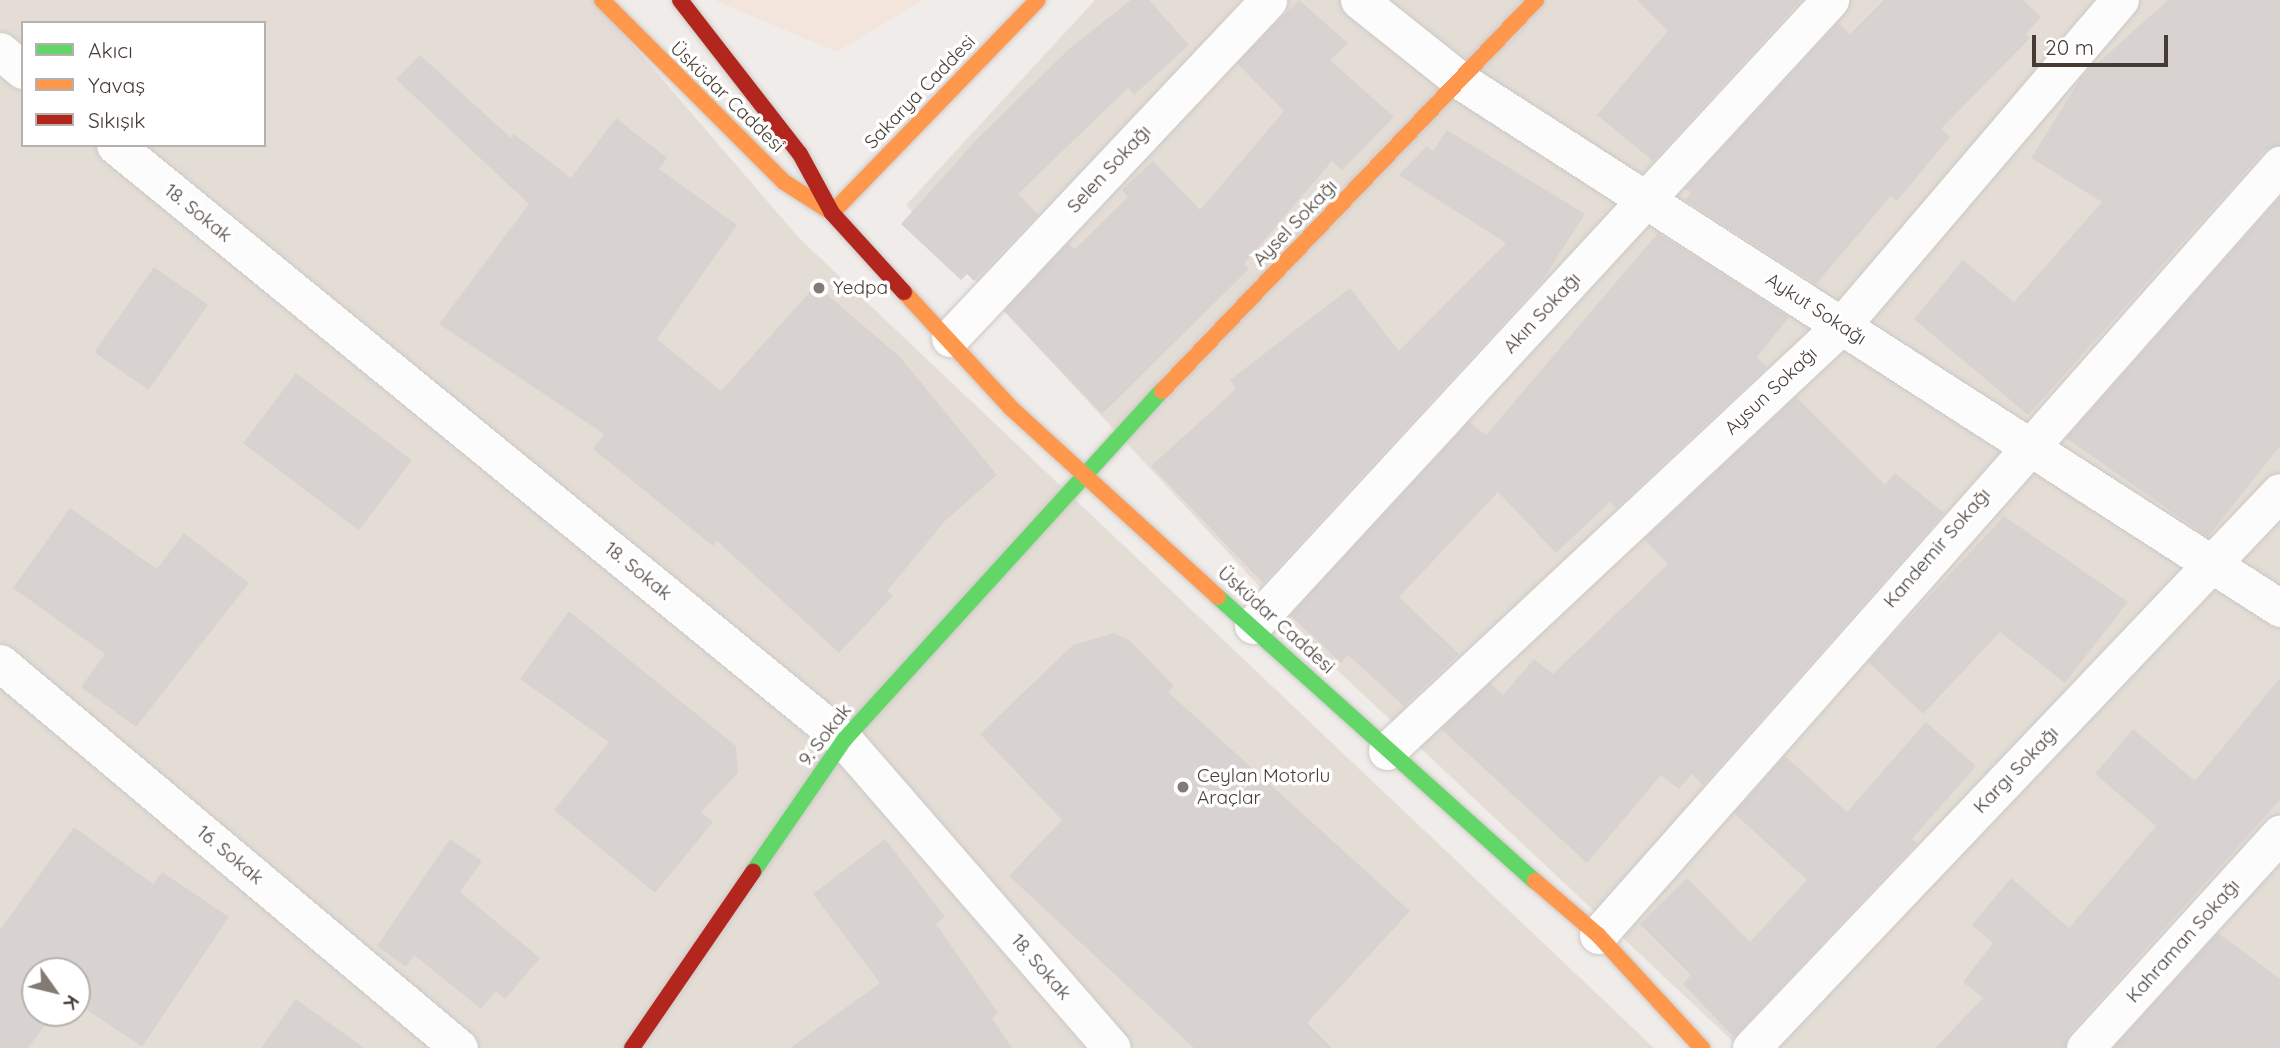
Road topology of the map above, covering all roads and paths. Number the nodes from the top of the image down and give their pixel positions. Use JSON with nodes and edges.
{"nodes":[{"id":1,"x":602,"y":0,"type":"edge"},
{"id":2,"x":680,"y":0,"type":"edge"},
{"id":3,"x":1038,"y":0,"type":"edge"},
{"id":4,"x":1268,"y":0,"type":"edge"},
{"id":5,"x":1359,"y":0,"type":"edge"},
{"id":6,"x":1536,"y":0,"type":"edge"},
{"id":7,"x":1830,"y":0,"type":"edge"},
{"id":8,"x":2120,"y":0,"type":"edge"},
{"id":9,"x":0,"y":51,"type":"edge"},
{"id":10,"x":21,"y":68,"type":"edge"},
{"id":11,"x":1461,"y":81,"type":"junction"},
{"id":12,"x":117,"y":147,"type":"edge"},
{"id":13,"x":2280,"y":165,"type":"edge"},
{"id":14,"x":1647,"y":200,"type":"junction"},
{"id":15,"x":832,"y":213,"type":"junction"},
{"id":16,"x":1842,"y":325,"type":"junction"},
{"id":17,"x":950,"y":338,"type":"junction"},
{"id":18,"x":2026,"y":448,"type":"junction"},
{"id":19,"x":1083,"y":474,"type":"junction"},
{"id":20,"x":2280,"y":492,"type":"edge"},
{"id":21,"x":2211,"y":566,"type":"junction"},
{"id":22,"x":2280,"y":608,"type":"edge"},
{"id":23,"x":1253,"y":625,"type":"junction"},
{"id":24,"x":0,"y":663,"type":"edge"},
{"id":25,"x":844,"y":740,"type":"junction"},
{"id":26,"x":1387,"y":751,"type":"junction"},
{"id":27,"x":2280,"y":834,"type":"edge"},
{"id":28,"x":1598,"y":935,"type":"junction"},
{"id":29,"x":459,"y":1048,"type":"edge"},
{"id":30,"x":632,"y":1048,"type":"edge"},
{"id":31,"x":1112,"y":1048,"type":"edge"},
{"id":32,"x":1702,"y":1048,"type":"edge"},
{"id":33,"x":1751,"y":1048,"type":"edge"},
{"id":34,"x":2085,"y":1048,"type":"edge"}],
"edges":[{"from":1,"to":15,"type":"main road","name":"Üsküdar Caddesi"},
{"from":2,"to":15,"type":"main road","name":"Üsküdar Caddesi"},
{"from":3,"to":15,"type":"main road","name":"Sakarya Caddesi"},
{"from":4,"to":17,"type":"street","name":"Selen Sokağı"},
{"from":5,"to":11,"type":"street","name":"Aykut Sokağı"},
{"from":6,"to":11,"type":"main road","name":"Aysel Sokağı"},
{"from":7,"to":14,"type":"street","name":"Akın Sokağı"},
{"from":8,"to":16,"type":"street","name":"Aysun Sokağı"},
{"from":9,"to":10,"type":"street"},
{"from":11,"to":14,"type":"street","name":"Aykut Sokağı"},
{"from":11,"to":19,"type":"main road","name":"Aysel Sokağı"},
{"from":12,"to":25,"type":"street","name":"18. Sokak"},
{"from":13,"to":18,"type":"street","name":"Kandemir Sokağı"},
{"from":14,"to":16,"type":"street","name":"Aykut Sokağı"},
{"from":14,"to":23,"type":"street","name":"Akın Sokağı"},
{"from":15,"to":17,"type":"main road","name":"Üsküdar Caddesi"},
{"from":16,"to":18,"type":"street","name":"Aykut Sokağı"},
{"from":16,"to":26,"type":"street","name":"Aysun Sokağı"},
{"from":17,"to":19,"type":"main road","name":"Üsküdar Caddesi"},
{"from":18,"to":21,"type":"street","name":"Aykut Sokağı"},
{"from":18,"to":28,"type":"street","name":"Kandemir Sokağı"},
{"from":19,"to":23,"type":"main road","name":"Üsküdar Caddesi"},
{"from":19,"to":25,"type":"main road","name":"9. Sokak"},
{"from":20,"to":21,"type":"street","name":"Kargı Sokağı"},
{"from":21,"to":22,"type":"street","name":"Aykut Sokağı"},
{"from":21,"to":33,"type":"street","name":"Kargı Sokağı"},
{"from":23,"to":26,"type":"main road","name":"Üsküdar Caddesi"},
{"from":24,"to":29,"type":"street","name":"16. Sokak"},
{"from":25,"to":30,"type":"main road","name":"9. Sokak"},
{"from":25,"to":31,"type":"street","name":"18. Sokak"},
{"from":26,"to":28,"type":"main road","name":"Üsküdar Caddesi"},
{"from":27,"to":34,"type":"street","name":"Kahraman Sokağı"},
{"from":28,"to":32,"type":"main road","name":"Üsküdar Caddesi"}]}
